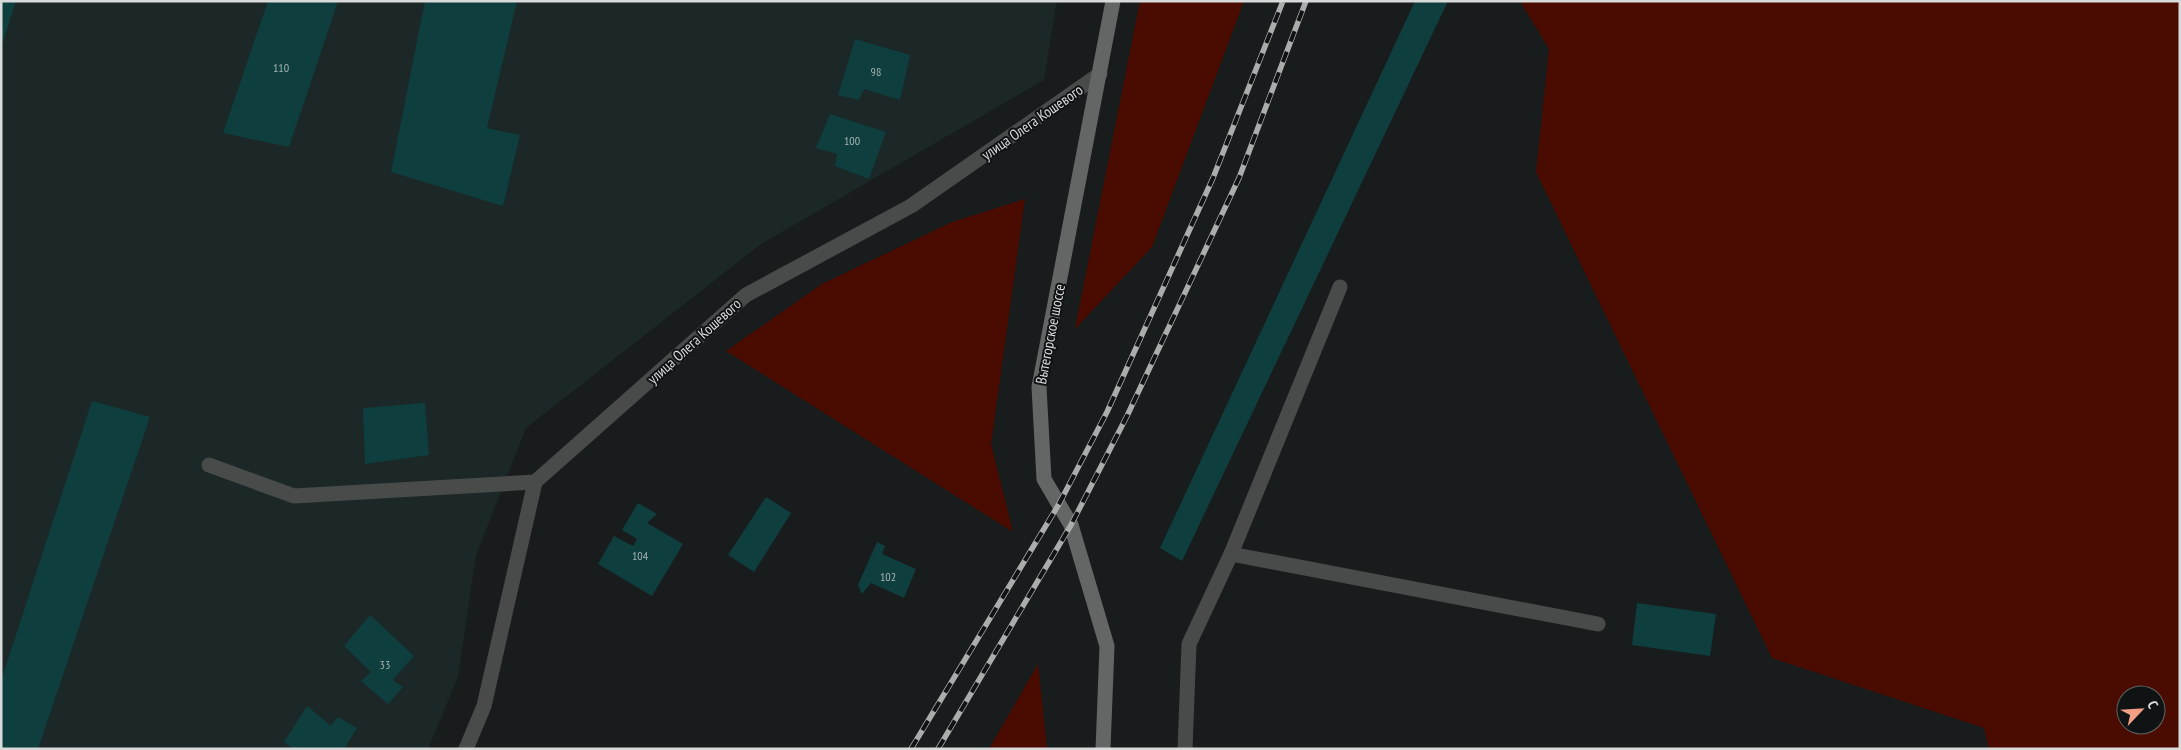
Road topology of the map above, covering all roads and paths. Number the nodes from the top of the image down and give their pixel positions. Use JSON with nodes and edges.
{"nodes":[{"id":1,"x":1113,"y":1,"type":"edge"},
{"id":2,"x":1100,"y":74,"type":"junction"},
{"id":3,"x":1340,"y":287,"type":"dead end"},
{"id":4,"x":209,"y":465,"type":"dead end"},
{"id":5,"x":535,"y":482,"type":"junction"},
{"id":6,"x":1231,"y":554,"type":"junction"},
{"id":7,"x":1598,"y":624,"type":"dead end"},
{"id":8,"x":466,"y":749,"type":"edge"},
{"id":9,"x":1103,"y":749,"type":"edge"},
{"id":10,"x":1185,"y":749,"type":"edge"}],
"edges":[{"from":1,"to":2,"type":"main road","name":"Вытегорское шоссе"},
{"from":2,"to":5,"type":"street","name":"улица Олега Кошевого"},
{"from":2,"to":9,"type":"main road","name":"Вытегорское шоссе"},
{"from":3,"to":6,"type":"street"},
{"from":4,"to":5,"type":"street"},
{"from":5,"to":8,"type":"street"},
{"from":6,"to":7,"type":"street"},
{"from":6,"to":10,"type":"street"}]}
